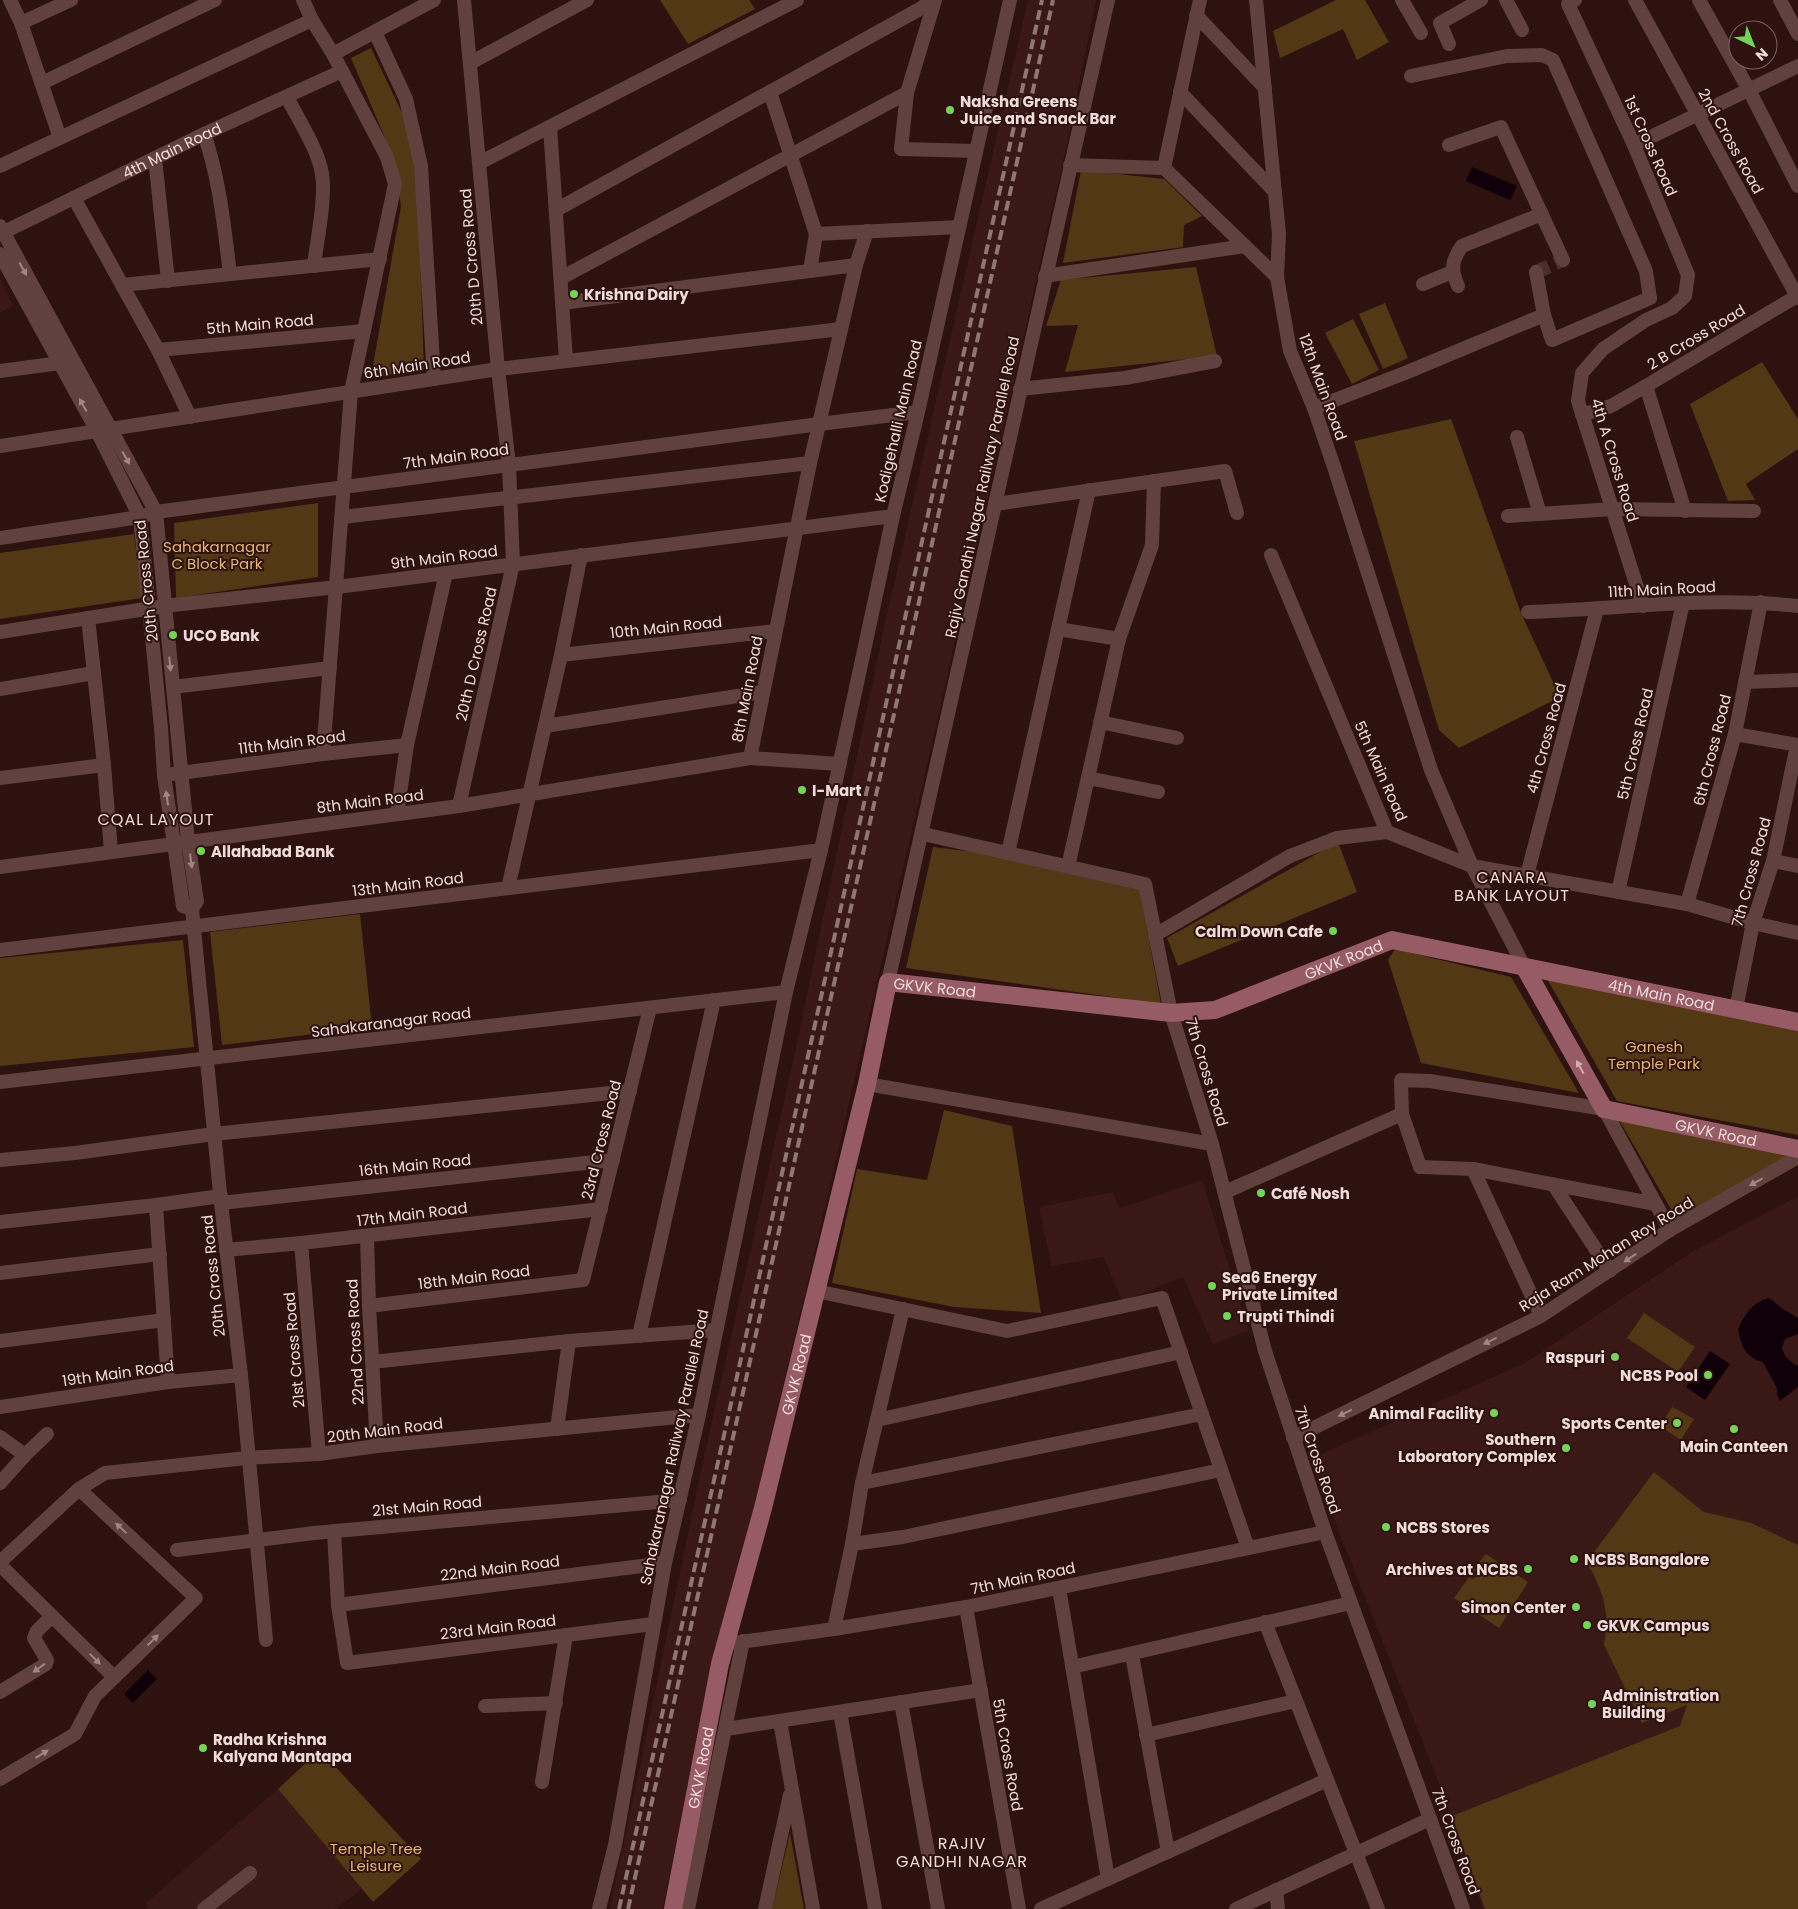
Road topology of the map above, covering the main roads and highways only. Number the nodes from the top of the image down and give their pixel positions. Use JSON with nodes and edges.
{"nodes":[{"id":1,"x":1525,"y":968,"type":"junction"},
{"id":2,"x":1798,"y":1022,"type":"edge"},
{"id":3,"x":1798,"y":1149,"type":"edge"},
{"id":4,"x":673,"y":1909,"type":"edge"}],
"edges":[{"from":1,"to":2,"type":"main road","name":"4th Main Road"},
{"from":3,"to":1,"type":"main road","name":"GKVK Road","one_way":true},
{"from":1,"to":4,"type":"main road","name":"GKVK Road"}]}
